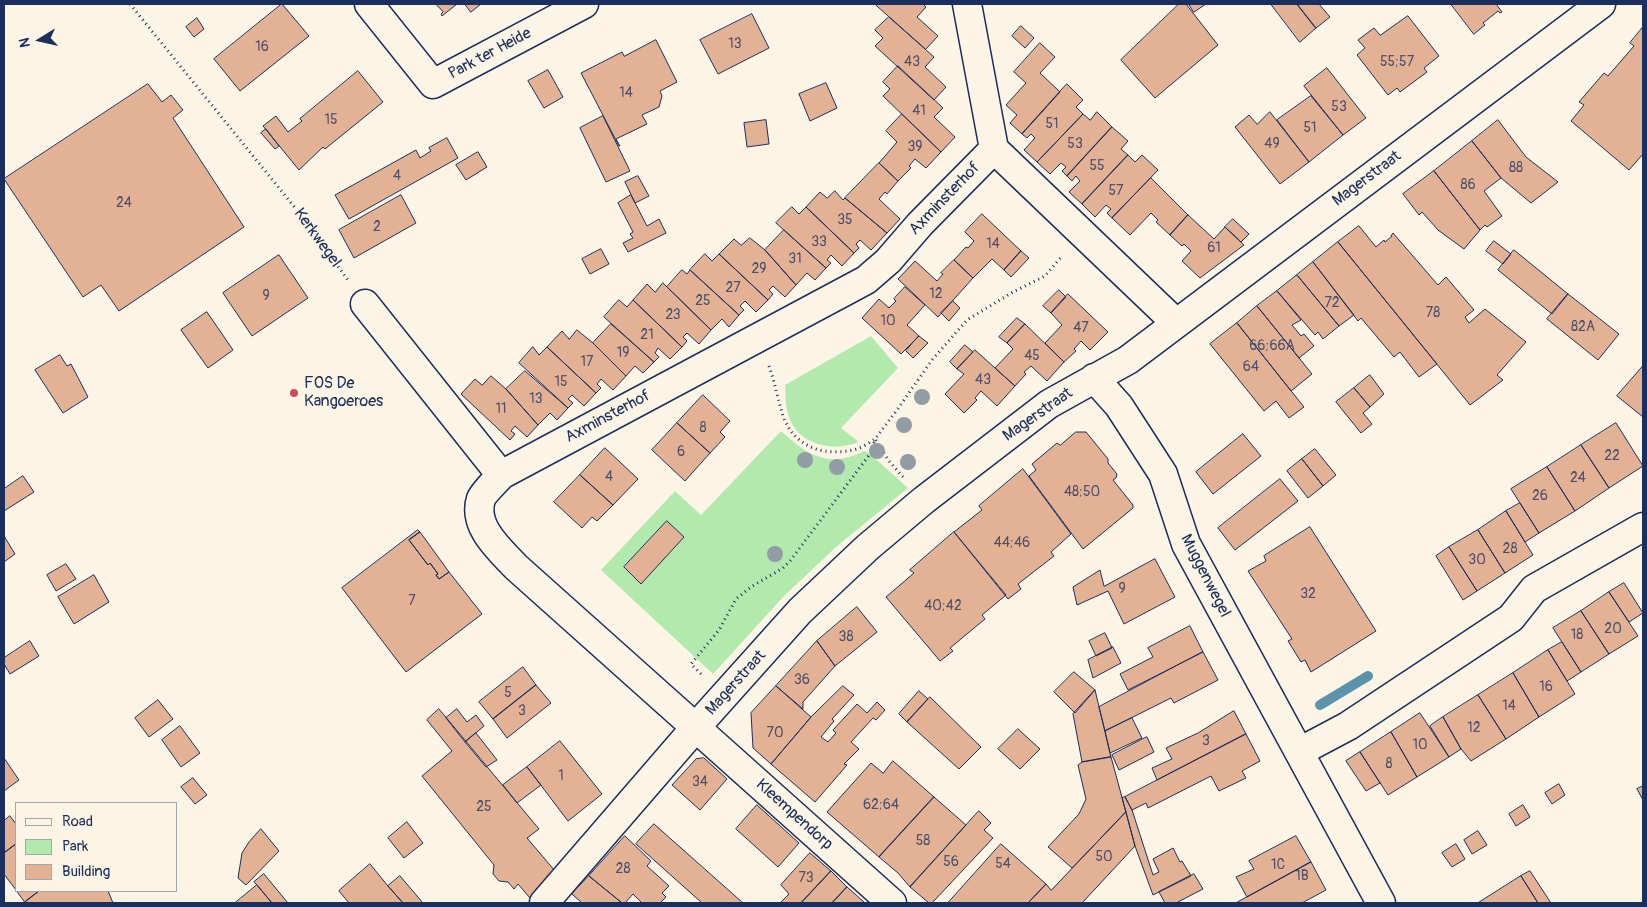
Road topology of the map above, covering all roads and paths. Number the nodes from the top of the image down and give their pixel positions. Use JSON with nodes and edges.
{"nodes":[{"id":1,"x":130,"y":4,"type":"edge"},
{"id":2,"x":369,"y":4,"type":"edge"},
{"id":3,"x":584,"y":4,"type":"edge"},
{"id":4,"x":967,"y":4,"type":"edge"},
{"id":5,"x":1601,"y":4,"type":"edge"},
{"id":6,"x":994,"y":149,"type":"junction"},
{"id":7,"x":1082,"y":233,"type":"junction"},
{"id":8,"x":366,"y":304,"type":"joint"},
{"id":9,"x":1176,"y":323,"type":"junction"},
{"id":10,"x":760,"y":337,"type":"junction"},
{"id":11,"x":1094,"y":378,"type":"junction"},
{"id":12,"x":875,"y":439,"type":"junction"},
{"id":13,"x":501,"y":475,"type":"junction"},
{"id":14,"x":924,"y":500,"type":"junction"},
{"id":15,"x":1643,"y":527,"type":"edge"},
{"id":16,"x":696,"y":658,"type":"dead end"},
{"id":17,"x":696,"y":727,"type":"junction"},
{"id":18,"x":1299,"y":752,"type":"junction"},
{"id":19,"x":544,"y":903,"type":"edge"},
{"id":20,"x":892,"y":903,"type":"edge"},
{"id":21,"x":1381,"y":903,"type":"edge"}],
"edges":[{"from":1,"to":8,"type":"path","name":"Kerkwegel"},
{"from":2,"to":3,"type":"street","name":"Park ter Heide"},
{"from":4,"to":6,"type":"street","name":"Axminsterhof"},
{"from":5,"to":9,"type":"street","name":"Magerstraat"},
{"from":6,"to":7,"type":"street","name":"Axminsterhof"},
{"from":6,"to":10,"type":"street","name":"Axminsterhof"},
{"from":7,"to":9,"type":"street","name":"Axminsterhof"},
{"from":7,"to":12,"type":"path"},
{"from":8,"to":13,"type":"street"},
{"from":9,"to":11,"type":"street","name":"Magerstraat"},
{"from":10,"to":12,"type":"path"},
{"from":10,"to":13,"type":"street","name":"Axminsterhof"},
{"from":11,"to":14,"type":"street","name":"Magerstraat"},
{"from":11,"to":18,"type":"street","name":"Muggenwegel"},
{"from":12,"to":14,"type":"path"},
{"from":12,"to":16,"type":"path"},
{"from":13,"to":17,"type":"street","name":"Axminsterhof"},
{"from":14,"to":17,"type":"street","name":"Magerstraat"},
{"from":15,"to":18,"type":"street"},
{"from":17,"to":19,"type":"street","name":"Magerstraat"},
{"from":17,"to":20,"type":"street","name":"Kleempendorp"},
{"from":18,"to":21,"type":"street","name":"Muggenwegel"}]}
